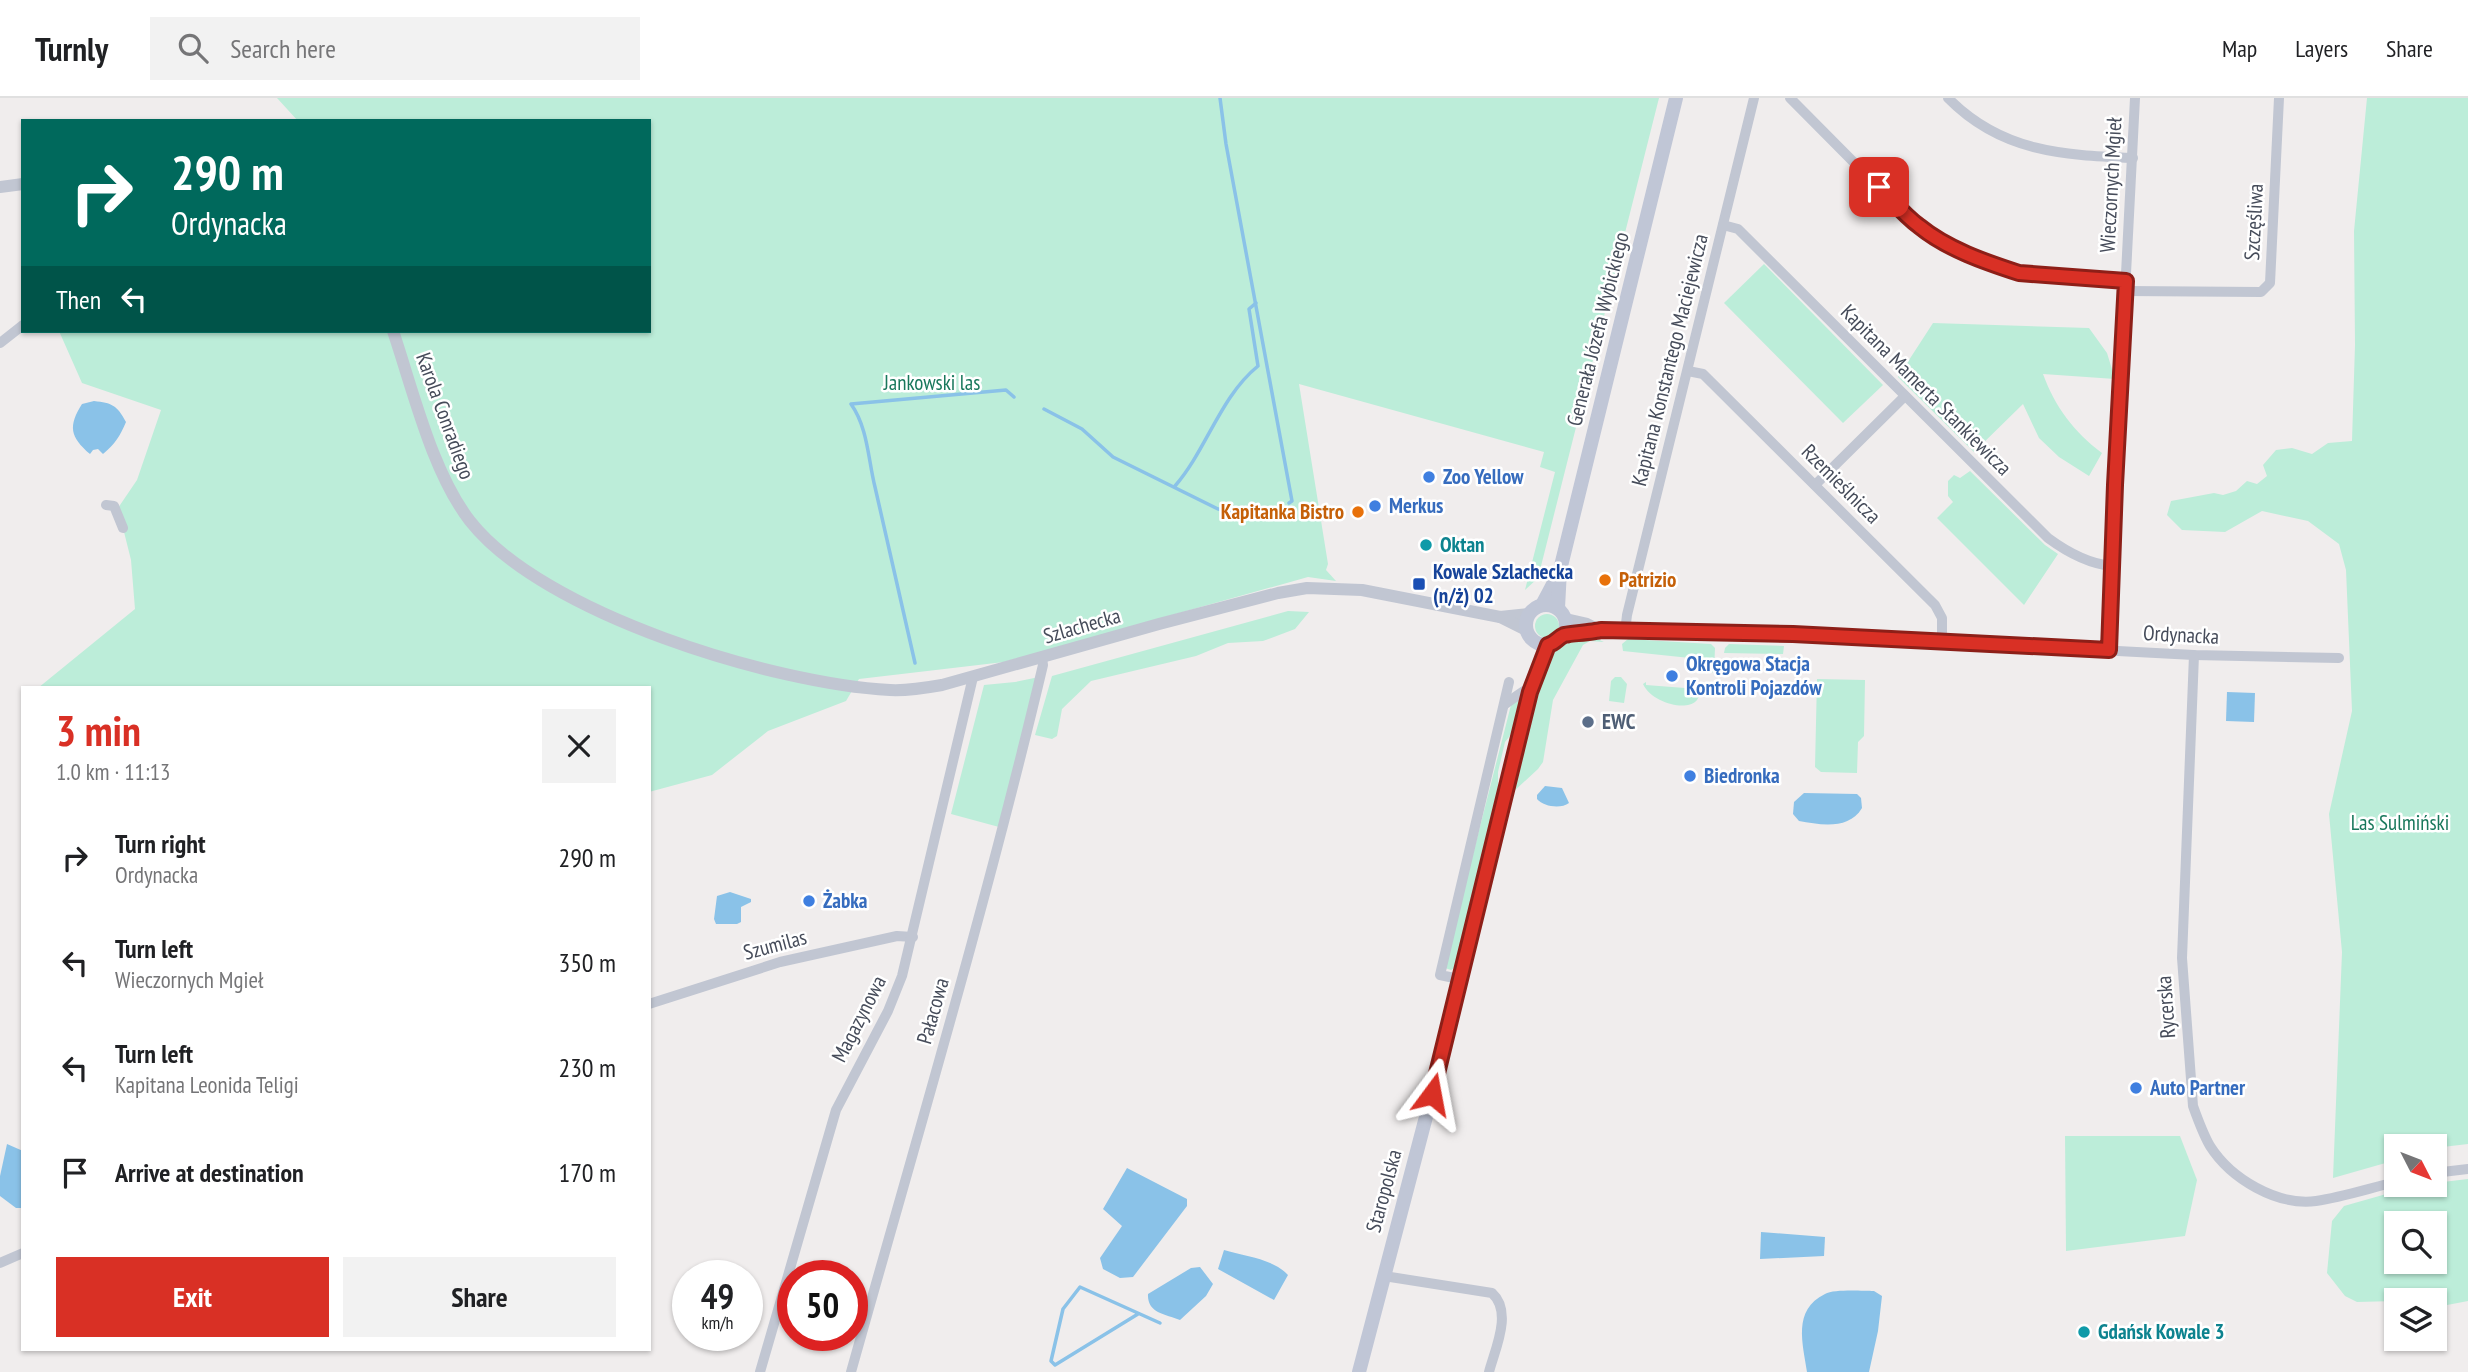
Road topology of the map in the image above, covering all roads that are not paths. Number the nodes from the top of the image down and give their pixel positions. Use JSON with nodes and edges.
{"nodes":[{"id":1,"x":1675,"y":98,"type":"edge"},
{"id":2,"x":1754,"y":98,"type":"edge"},
{"id":3,"x":1790,"y":98,"type":"edge"},
{"id":4,"x":1948,"y":98,"type":"edge"},
{"id":5,"x":2135,"y":98,"type":"edge"},
{"id":6,"x":2279,"y":98,"type":"edge"},
{"id":7,"x":2133,"y":158,"type":"junction"},
{"id":8,"x":21,"y":184,"type":"edge"},
{"id":9,"x":0,"y":187,"type":"edge"},
{"id":10,"x":1723,"y":225,"type":"junction"},
{"id":11,"x":2126,"y":286,"type":"junction"},
{"id":12,"x":21,"y":327,"type":"edge"},
{"id":13,"x":394,"y":333,"type":"edge"},
{"id":14,"x":0,"y":343,"type":"edge"},
{"id":15,"x":1688,"y":371,"type":"junction"},
{"id":16,"x":1905,"y":396,"type":"junction"},
{"id":17,"x":1815,"y":485,"type":"junction"},
{"id":18,"x":106,"y":505,"type":"dead end"},
{"id":19,"x":123,"y":528,"type":"dead end"},
{"id":20,"x":2112,"y":566,"type":"junction"},
{"id":21,"x":1560,"y":570,"type":"junction"},
{"id":22,"x":1542,"y":605,"type":"junction"},
{"id":23,"x":1561,"y":613,"type":"junction"},
{"id":24,"x":1529,"y":614,"type":"junction"},
{"id":25,"x":1500,"y":617,"type":"junction"},
{"id":26,"x":1601,"y":630,"type":"junction"},
{"id":27,"x":1625,"y":632,"type":"junction"},
{"id":28,"x":1564,"y":635,"type":"junction"},
{"id":29,"x":1536,"y":639,"type":"junction"},
{"id":30,"x":677,"y":642,"type":"joint"},
{"id":31,"x":1942,"y":642,"type":"junction"},
{"id":32,"x":2109,"y":650,"type":"junction"},
{"id":33,"x":2194,"y":655,"type":"junction"},
{"id":34,"x":1042,"y":658,"type":"junction"},
{"id":35,"x":2339,"y":659,"type":"dead end"},
{"id":36,"x":973,"y":677,"type":"junction"},
{"id":37,"x":1509,"y":682,"type":"dead end"},
{"id":38,"x":1530,"y":692,"type":"junction"},
{"id":39,"x":1505,"y":704,"type":"junction"},
{"id":40,"x":913,"y":937,"type":"junction"},
{"id":41,"x":1459,"y":979,"type":"junction"},
{"id":42,"x":651,"y":1003,"type":"edge"},
{"id":43,"x":2468,"y":1169,"type":"edge"},
{"id":44,"x":2447,"y":1171,"type":"edge"},
{"id":45,"x":2384,"y":1185,"type":"edge"},
{"id":46,"x":21,"y":1254,"type":"edge"},
{"id":47,"x":0,"y":1263,"type":"edge"},
{"id":48,"x":1384,"y":1276,"type":"junction"},
{"id":49,"x":760,"y":1372,"type":"edge"},
{"id":50,"x":851,"y":1372,"type":"edge"},
{"id":51,"x":1359,"y":1372,"type":"edge"},
{"id":52,"x":1489,"y":1372,"type":"edge"}],
"edges":[{"from":1,"to":21,"type":"main road","name":"Generała Józefa Wybickiego"},
{"from":2,"to":10,"type":"street","name":"Kapitana Konstantego Maciejewicza"},
{"from":3,"to":11,"type":"street","name":"Szczęśliwa"},
{"from":4,"to":7,"type":"street"},
{"from":5,"to":7,"type":"street","name":"Wieczornych Mgieł"},
{"from":6,"to":11,"type":"street","name":"Szczęśliwa"},
{"from":7,"to":11,"type":"street","name":"Wieczornych Mgieł"},
{"from":8,"to":9,"type":"street"},
{"from":10,"to":15,"type":"street","name":"Kapitana Konstantego Maciejewicza"},
{"from":10,"to":16,"type":"street","name":"Kapitana Mamerta Stankiewicza"},
{"from":11,"to":20,"type":"street","name":"Wieczornych Mgieł"},
{"from":12,"to":14,"type":"street"},
{"from":13,"to":30,"type":"street","name":"Karola Conradiego"},
{"from":15,"to":17,"type":"street","name":"Rzemieślnicza"},
{"from":15,"to":27,"type":"street","name":"Kapitana Konstantego Maciejewicza"},
{"from":16,"to":17,"type":"street"},
{"from":16,"to":20,"type":"street","name":"Kapitana Mamerta Stankiewicza"},
{"from":17,"to":31,"type":"street","name":"Rzemieślnicza"},
{"from":18,"to":19,"type":"street"},
{"from":20,"to":32,"type":"street","name":"Wieczornych Mgieł"},
{"from":21,"to":22,"type":"main road","name":"Generała Józefa Wybickiego"},
{"from":21,"to":23,"type":"main road","name":"Generała Józefa Wybickiego"},
{"from":22,"to":23,"type":"main road"},
{"from":22,"to":24,"type":"main road"},
{"from":23,"to":26,"type":"street","name":"Ordynacka"},
{"from":23,"to":28,"type":"main road"},
{"from":24,"to":25,"type":"street","name":"Szlachecka"},
{"from":24,"to":29,"type":"main road"},
{"from":25,"to":29,"type":"street","name":"Szlachecka"},
{"from":25,"to":34,"type":"street","name":"Szlachecka"},
{"from":26,"to":27,"type":"street","name":"Ordynacka"},
{"from":26,"to":28,"type":"street","name":"Ordynacka"},
{"from":27,"to":31,"type":"street","name":"Ordynacka"},
{"from":28,"to":29,"type":"main road"},
{"from":29,"to":38,"type":"main road","name":"Staropolska"},
{"from":30,"to":36,"type":"street","name":"Szlachecka"},
{"from":31,"to":32,"type":"street","name":"Ordynacka"},
{"from":32,"to":33,"type":"street","name":"Ordynacka"},
{"from":33,"to":35,"type":"street","name":"Ordynacka"},
{"from":33,"to":45,"type":"street","name":"Rycerska"},
{"from":34,"to":36,"type":"street","name":"Szlachecka"},
{"from":34,"to":50,"type":"street","name":"Pałacowa"},
{"from":36,"to":40,"type":"street","name":"Magazynowa"},
{"from":37,"to":39,"type":"street"},
{"from":38,"to":39,"type":"street"},
{"from":38,"to":41,"type":"main road","name":"Staropolska"},
{"from":39,"to":41,"type":"street"},
{"from":40,"to":42,"type":"street","name":"Szumilas"},
{"from":40,"to":49,"type":"street","name":"Magazynowa"},
{"from":41,"to":48,"type":"main road","name":"Staropolska"},
{"from":43,"to":44,"type":"street"},
{"from":46,"to":47,"type":"street"},
{"from":48,"to":51,"type":"main road","name":"Staropolska"},
{"from":48,"to":52,"type":"street"}]}
